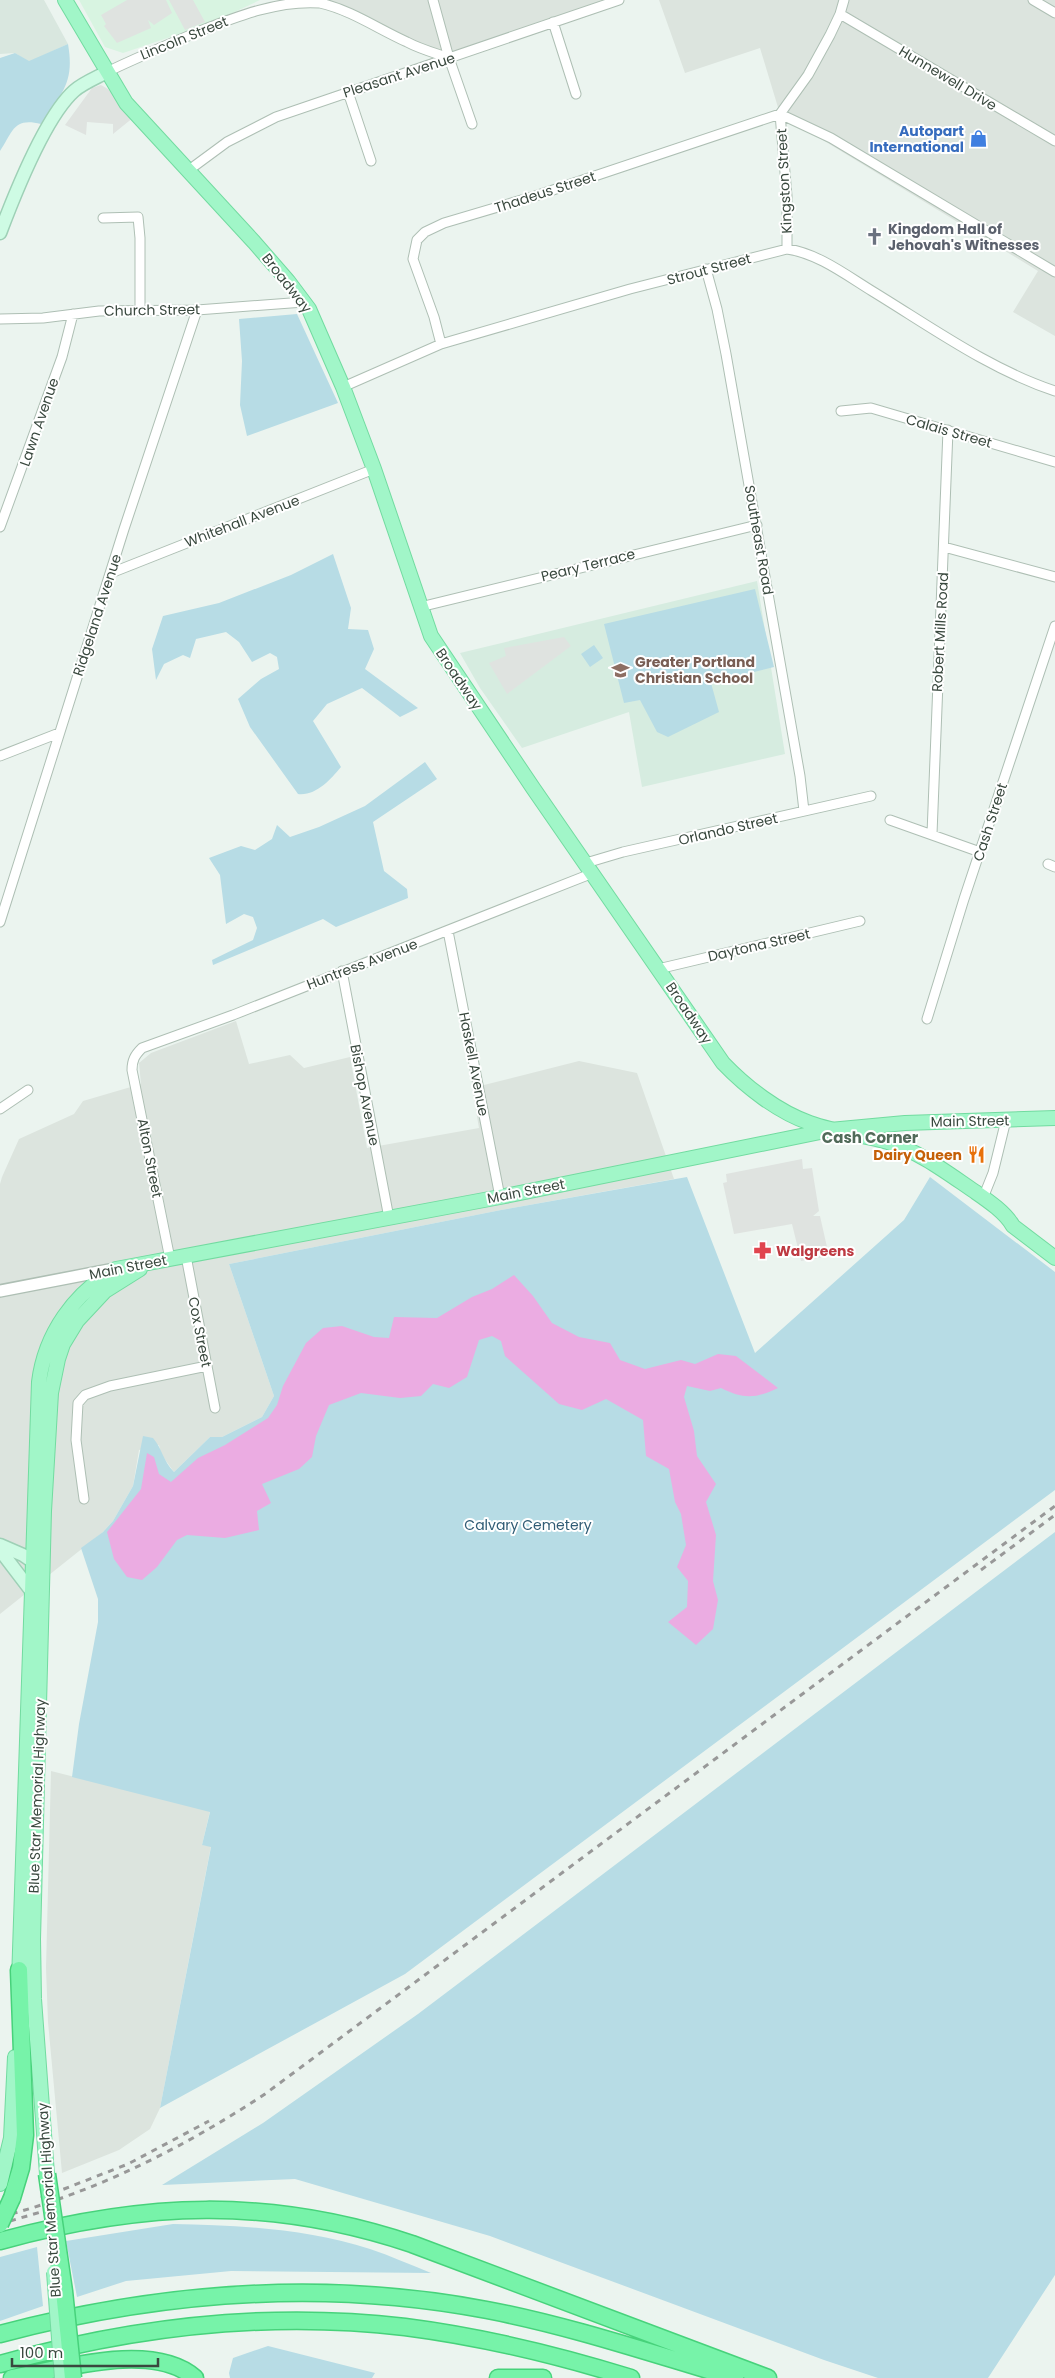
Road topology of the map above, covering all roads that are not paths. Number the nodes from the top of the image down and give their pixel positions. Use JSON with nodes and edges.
{"nodes":[{"id":1,"x":65,"y":0,"type":"edge"},
{"id":2,"x":433,"y":0,"type":"edge"},
{"id":3,"x":619,"y":0,"type":"edge"},
{"id":4,"x":844,"y":0,"type":"edge"},
{"id":5,"x":1033,"y":0,"type":"edge"},
{"id":6,"x":306,"y":1,"type":"edge"},
{"id":7,"x":1055,"y":13,"type":"edge"},
{"id":8,"x":840,"y":14,"type":"junction"},
{"id":9,"x":554,"y":22,"type":"junction"},
{"id":10,"x":449,"y":58,"type":"junction"},
{"id":11,"x":106,"y":72,"type":"junction"},
{"id":12,"x":348,"y":92,"type":"junction"},
{"id":13,"x":576,"y":94,"type":"dead end"},
{"id":14,"x":780,"y":114,"type":"junction"},
{"id":15,"x":472,"y":124,"type":"dead end"},
{"id":16,"x":1055,"y":142,"type":"edge"},
{"id":17,"x":371,"y":161,"type":"dead end"},
{"id":18,"x":189,"y":170,"type":"junction"},
{"id":19,"x":102,"y":218,"type":"dead end"},
{"id":20,"x":0,"y":233,"type":"edge"},
{"id":21,"x":787,"y":249,"type":"junction"},
{"id":22,"x":706,"y":269,"type":"junction"},
{"id":23,"x":1055,"y":272,"type":"edge"},
{"id":24,"x":304,"y":302,"type":"junction"},
{"id":25,"x":198,"y":310,"type":"junction"},
{"id":26,"x":140,"y":311,"type":"junction"},
{"id":27,"x":73,"y":314,"type":"junction"},
{"id":28,"x":0,"y":319,"type":"edge"},
{"id":29,"x":441,"y":344,"type":"junction"},
{"id":30,"x":343,"y":387,"type":"junction"},
{"id":31,"x":1055,"y":391,"type":"edge"},
{"id":32,"x":841,"y":411,"type":"dead end"},
{"id":33,"x":948,"y":430,"type":"junction"},
{"id":34,"x":1055,"y":462,"type":"edge"},
{"id":35,"x":374,"y":469,"type":"junction"},
{"id":36,"x":4,"y":505,"type":"edge"},
{"id":37,"x":757,"y":525,"type":"junction"},
{"id":38,"x":0,"y":527,"type":"edge"},
{"id":39,"x":944,"y":547,"type":"junction"},
{"id":40,"x":111,"y":573,"type":"junction"},
{"id":41,"x":1055,"y":577,"type":"edge"},
{"id":42,"x":420,"y":607,"type":"junction"},
{"id":43,"x":1055,"y":626,"type":"edge"},
{"id":44,"x":59,"y":733,"type":"junction"},
{"id":45,"x":0,"y":756,"type":"edge"},
{"id":46,"x":871,"y":796,"type":"dead end"},
{"id":47,"x":804,"y":811,"type":"junction"},
{"id":48,"x":890,"y":820,"type":"dead end"},
{"id":49,"x":932,"y":834,"type":"junction"},
{"id":50,"x":980,"y":852,"type":"junction"},
{"id":51,"x":589,"y":868,"type":"junction"},
{"id":52,"x":3,"y":906,"type":"edge"},
{"id":53,"x":860,"y":921,"type":"dead end"},
{"id":54,"x":0,"y":922,"type":"edge"},
{"id":55,"x":448,"y":931,"type":"junction"},
{"id":56,"x":658,"y":968,"type":"junction"},
{"id":57,"x":342,"y":971,"type":"junction"},
{"id":58,"x":927,"y":1019,"type":"dead end"},
{"id":59,"x":134,"y":1058,"type":"joint"},
{"id":60,"x":28,"y":1090,"type":"dead end"},
{"id":61,"x":0,"y":1109,"type":"edge"},
{"id":62,"x":1055,"y":1118,"type":"edge"},
{"id":63,"x":1006,"y":1120,"type":"junction"},
{"id":64,"x":830,"y":1130,"type":"junction"},
{"id":65,"x":500,"y":1197,"type":"junction"},
{"id":66,"x":984,"y":1198,"type":"junction"},
{"id":67,"x":389,"y":1218,"type":"junction"},
{"id":68,"x":1009,"y":1219,"type":"junction"},
{"id":69,"x":1055,"y":1249,"type":"edge"},
{"id":70,"x":186,"y":1256,"type":"junction"},
{"id":71,"x":1055,"y":1258,"type":"edge"},
{"id":72,"x":164,"y":1260,"type":"junction"},
{"id":73,"x":116,"y":1269,"type":"junction"},
{"id":74,"x":0,"y":1291,"type":"edge"},
{"id":75,"x":207,"y":1366,"type":"junction"},
{"id":76,"x":215,"y":1408,"type":"dead end"},
{"id":77,"x":84,"y":1499,"type":"dead end"},
{"id":78,"x":0,"y":1545,"type":"edge"},
{"id":79,"x":0,"y":1550,"type":"edge"},
{"id":80,"x":38,"y":1565,"type":"junction"},
{"id":81,"x":32,"y":1592,"type":"junction"},
{"id":82,"x":20,"y":1970,"type":"junction"},
{"id":83,"x":47,"y":2174,"type":"junction"},
{"id":84,"x":0,"y":2184,"type":"edge"},
{"id":85,"x":0,"y":2224,"type":"edge"},
{"id":86,"x":0,"y":2241,"type":"edge"},
{"id":87,"x":0,"y":2334,"type":"edge"},
{"id":88,"x":0,"y":2364,"type":"edge"},
{"id":89,"x":12,"y":2378,"type":"edge"},
{"id":90,"x":62,"y":2378,"type":"edge"},
{"id":91,"x":73,"y":2378,"type":"edge"},
{"id":92,"x":195,"y":2378,"type":"edge"},
{"id":93,"x":498,"y":2378,"type":"edge"},
{"id":94,"x":543,"y":2378,"type":"edge"},
{"id":95,"x":631,"y":2378,"type":"edge"},
{"id":96,"x":735,"y":2378,"type":"edge"},
{"id":97,"x":768,"y":2378,"type":"edge"}],
"edges":[{"from":1,"to":11,"type":"main road","name":"Broadway"},
{"from":2,"to":10,"type":"street"},
{"from":3,"to":9,"type":"street","name":"Pleasant Avenue"},
{"from":4,"to":8,"type":"street"},
{"from":5,"to":7,"type":"street"},
{"from":6,"to":10,"type":"street","name":"Lincoln Street"},
{"from":6,"to":11,"type":"street","name":"Lincoln Street"},
{"from":8,"to":14,"type":"street"},
{"from":8,"to":16,"type":"street","name":"Hunnewell Drive"},
{"from":9,"to":10,"type":"street","name":"Pleasant Avenue"},
{"from":9,"to":13,"type":"street"},
{"from":10,"to":12,"type":"street","name":"Pleasant Avenue"},
{"from":10,"to":15,"type":"street"},
{"from":11,"to":18,"type":"main road","name":"Broadway"},
{"from":11,"to":20,"type":"main road","name":"Lincoln Street"},
{"from":12,"to":17,"type":"street"},
{"from":12,"to":18,"type":"street","name":"Pleasant Avenue"},
{"from":14,"to":21,"type":"street","name":"Kingston Street"},
{"from":14,"to":23,"type":"street"},
{"from":14,"to":29,"type":"street","name":"Thadeus Street"},
{"from":18,"to":24,"type":"main road","name":"Broadway"},
{"from":19,"to":26,"type":"street"},
{"from":21,"to":22,"type":"street","name":"Strout Street"},
{"from":21,"to":31,"type":"street"},
{"from":22,"to":29,"type":"street","name":"Strout Street"},
{"from":22,"to":37,"type":"street","name":"Southeast Road"},
{"from":24,"to":25,"type":"street","name":"Church Street"},
{"from":24,"to":30,"type":"main road","name":"Broadway"},
{"from":25,"to":26,"type":"street","name":"Church Street"},
{"from":25,"to":40,"type":"street","name":"Ridgeland Avenue"},
{"from":26,"to":27,"type":"street","name":"Church Street"},
{"from":27,"to":28,"type":"street","name":"Church Street"},
{"from":27,"to":36,"type":"street","name":"Lawn Avenue"},
{"from":29,"to":30,"type":"street","name":"Strout Street"},
{"from":30,"to":35,"type":"main road","name":"Broadway"},
{"from":32,"to":33,"type":"street","name":"Calais Street"},
{"from":33,"to":34,"type":"street","name":"Calais Street"},
{"from":33,"to":39,"type":"street","name":"Robert Mills Road"},
{"from":35,"to":40,"type":"street","name":"Whitehall Avenue"},
{"from":35,"to":42,"type":"main road","name":"Broadway"},
{"from":36,"to":38,"type":"street","name":"Lawn Avenue"},
{"from":37,"to":42,"type":"street","name":"Peary Terrace"},
{"from":37,"to":47,"type":"street","name":"Southeast Road"},
{"from":39,"to":41,"type":"street"},
{"from":39,"to":49,"type":"street","name":"Robert Mills Road"},
{"from":40,"to":44,"type":"street","name":"Ridgeland Avenue"},
{"from":42,"to":51,"type":"main road","name":"Broadway"},
{"from":43,"to":50,"type":"street","name":"Cash Street"},
{"from":44,"to":45,"type":"street"},
{"from":44,"to":52,"type":"street","name":"Ridgeland Avenue"},
{"from":46,"to":47,"type":"street","name":"Orlando Street"},
{"from":47,"to":51,"type":"street","name":"Orlando Street"},
{"from":48,"to":49,"type":"street"},
{"from":49,"to":50,"type":"street"},
{"from":50,"to":58,"type":"street","name":"Cash Street"},
{"from":51,"to":55,"type":"street","name":"Huntress Avenue"},
{"from":51,"to":56,"type":"main road","name":"Broadway"},
{"from":52,"to":54,"type":"street","name":"Ridgeland Avenue"},
{"from":53,"to":56,"type":"street","name":"Daytona Street"},
{"from":55,"to":57,"type":"street","name":"Huntress Avenue"},
{"from":55,"to":65,"type":"street","name":"Haskell Avenue"},
{"from":56,"to":64,"type":"main road","name":"Broadway"},
{"from":57,"to":59,"type":"street","name":"Huntress Avenue"},
{"from":57,"to":67,"type":"street","name":"Bishop Avenue"},
{"from":59,"to":72,"type":"street","name":"Alton Street"},
{"from":60,"to":61,"type":"street"},
{"from":62,"to":63,"type":"main road","name":"Main Street"},
{"from":63,"to":64,"type":"main road","name":"Main Street"},
{"from":63,"to":66,"type":"street"},
{"from":64,"to":65,"type":"main road","name":"Main Street"},
{"from":64,"to":66,"type":"main road","name":"Broadway"},
{"from":65,"to":67,"type":"main road","name":"Main Street"},
{"from":66,"to":68,"type":"main road","name":"Broadway"},
{"from":67,"to":70,"type":"main road","name":"Main Street"},
{"from":68,"to":69,"type":"main road","name":"Broadway"},
{"from":68,"to":71,"type":"main road","name":"Broadway"},
{"from":70,"to":72,"type":"main road","name":"Main Street"},
{"from":70,"to":75,"type":"street","name":"Cox Street"},
{"from":72,"to":73,"type":"main road","name":"Main Street"},
{"from":72,"to":80,"type":"main road","name":"Blue Star Memorial Highway"},
{"from":73,"to":74,"type":"street","name":"Main Street"},
{"from":73,"to":80,"type":"main road","name":"Blue Star Memorial Highway"},
{"from":75,"to":76,"type":"street","name":"Cox Street"},
{"from":75,"to":77,"type":"street"},
{"from":78,"to":80,"type":"main road"},
{"from":79,"to":81,"type":"main road"},
{"from":80,"to":81,"type":"main road","name":"Blue Star Memorial Highway"},
{"from":80,"to":83,"type":"main road","name":"Blue Star Memorial Highway"},
{"from":81,"to":82,"type":"main road","name":"Blue Star Memorial Highway"},
{"from":82,"to":84,"type":"main road","name":"Blue Star Memorial Highway"},
{"from":82,"to":85,"type":"highway","bridge":true},
{"from":83,"to":90,"type":"main road","name":"Blue Star Memorial Highway","bridge":true},
{"from":83,"to":91,"type":"highway","bridge":true},
{"from":86,"to":97,"type":"highway"},
{"from":87,"to":96,"type":"highway"},
{"from":88,"to":95,"type":"highway"},
{"from":89,"to":92,"type":"highway"},
{"from":93,"to":94,"type":"highway"}]}
